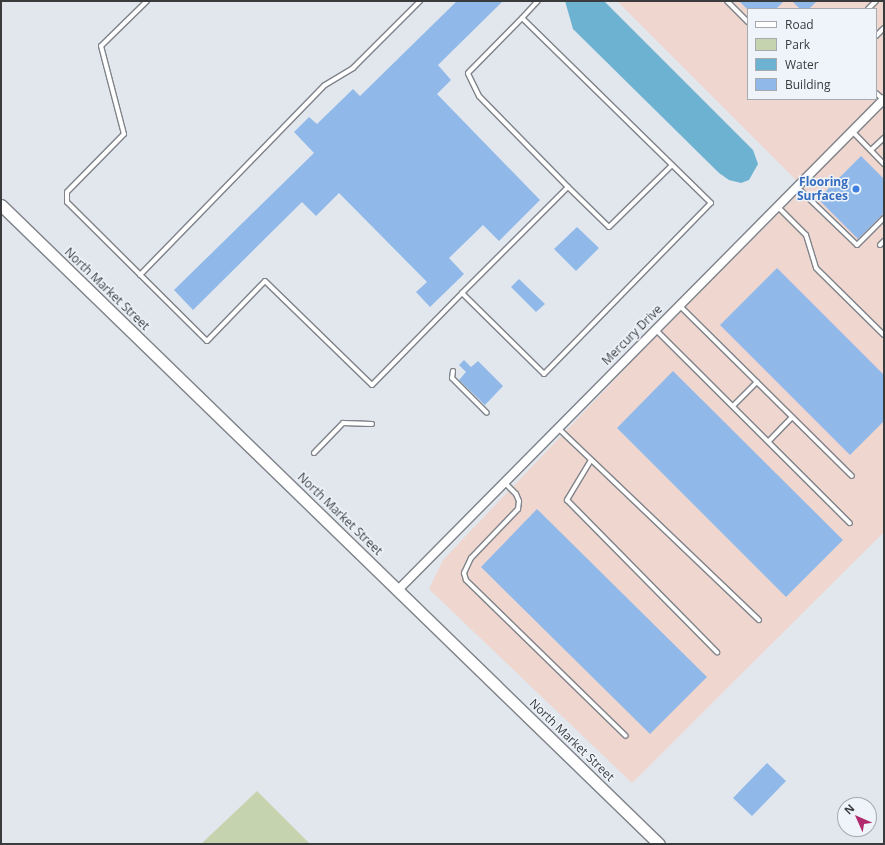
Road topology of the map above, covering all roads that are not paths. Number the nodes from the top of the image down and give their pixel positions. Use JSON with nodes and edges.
{"nodes":[{"id":1,"x":147,"y":1,"type":"edge"},
{"id":2,"x":420,"y":1,"type":"edge"},
{"id":3,"x":538,"y":1,"type":"edge"},
{"id":4,"x":727,"y":1,"type":"edge"},
{"id":5,"x":522,"y":18,"type":"junction"},
{"id":6,"x":747,"y":21,"type":"edge"},
{"id":7,"x":884,"y":99,"type":"edge"},
{"id":8,"x":852,"y":131,"type":"junction"},
{"id":9,"x":884,"y":138,"type":"edge"},
{"id":10,"x":871,"y":150,"type":"junction"},
{"id":11,"x":884,"y":164,"type":"edge"},
{"id":12,"x":672,"y":165,"type":"junction"},
{"id":13,"x":797,"y":186,"type":"junction"},
{"id":14,"x":568,"y":187,"type":"junction"},
{"id":15,"x":1,"y":205,"type":"edge"},
{"id":16,"x":777,"y":206,"type":"junction"},
{"id":17,"x":884,"y":218,"type":"edge"},
{"id":18,"x":884,"y":241,"type":"edge"},
{"id":19,"x":880,"y":245,"type":"dead end"},
{"id":20,"x":140,"y":275,"type":"junction"},
{"id":21,"x":462,"y":293,"type":"junction"},
{"id":22,"x":679,"y":305,"type":"junction"},
{"id":23,"x":655,"y":329,"type":"junction"},
{"id":24,"x":884,"y":334,"type":"edge"},
{"id":25,"x":453,"y":371,"type":"dead end"},
{"id":26,"x":757,"y":382,"type":"junction"},
{"id":27,"x":733,"y":406,"type":"junction"},
{"id":28,"x":487,"y":413,"type":"dead end"},
{"id":29,"x":792,"y":417,"type":"junction"},
{"id":30,"x":372,"y":424,"type":"dead end"},
{"id":31,"x":558,"y":428,"type":"junction"},
{"id":32,"x":769,"y":441,"type":"junction"},
{"id":33,"x":314,"y":453,"type":"dead end"},
{"id":34,"x":591,"y":460,"type":"junction"},
{"id":35,"x":852,"y":476,"type":"dead end"},
{"id":36,"x":504,"y":482,"type":"junction"},
{"id":37,"x":850,"y":523,"type":"dead end"},
{"id":38,"x":399,"y":589,"type":"junction"},
{"id":39,"x":759,"y":620,"type":"dead end"},
{"id":40,"x":717,"y":652,"type":"dead end"},
{"id":41,"x":626,"y":736,"type":"dead end"},
{"id":42,"x":659,"y":844,"type":"edge"}],
"edges":[{"from":1,"to":20,"type":"lane"},
{"from":2,"to":20,"type":"lane"},
{"from":3,"to":5,"type":"lane"},
{"from":4,"to":6,"type":"lane"},
{"from":5,"to":12,"type":"lane"},
{"from":5,"to":14,"type":"lane"},
{"from":7,"to":8,"type":"street","name":"Mercury Drive"},
{"from":8,"to":10,"type":"lane"},
{"from":8,"to":13,"type":"street","name":"Mercury Drive"},
{"from":9,"to":10,"type":"lane"},
{"from":10,"to":11,"type":"lane"},
{"from":12,"to":14,"type":"lane"},
{"from":12,"to":21,"type":"lane"},
{"from":13,"to":16,"type":"street","name":"Mercury Drive"},
{"from":13,"to":17,"type":"lane"},
{"from":14,"to":21,"type":"lane"},
{"from":15,"to":38,"type":"main road","name":"North Market Street"},
{"from":16,"to":22,"type":"street","name":"Mercury Drive"},
{"from":16,"to":24,"type":"lane"},
{"from":18,"to":19,"type":"lane"},
{"from":20,"to":21,"type":"lane"},
{"from":22,"to":23,"type":"street","name":"Mercury Drive"},
{"from":22,"to":26,"type":"lane"},
{"from":23,"to":27,"type":"lane"},
{"from":23,"to":31,"type":"street","name":"Mercury Drive"},
{"from":25,"to":28,"type":"lane"},
{"from":26,"to":27,"type":"lane"},
{"from":26,"to":29,"type":"lane"},
{"from":27,"to":32,"type":"lane"},
{"from":29,"to":32,"type":"lane"},
{"from":29,"to":35,"type":"lane"},
{"from":30,"to":33,"type":"lane"},
{"from":31,"to":34,"type":"lane"},
{"from":31,"to":36,"type":"street","name":"Mercury Drive"},
{"from":32,"to":37,"type":"lane"},
{"from":34,"to":39,"type":"lane"},
{"from":34,"to":40,"type":"lane"},
{"from":36,"to":38,"type":"street","name":"Mercury Drive"},
{"from":36,"to":41,"type":"lane"},
{"from":38,"to":42,"type":"main road","name":"North Market Street"}]}
